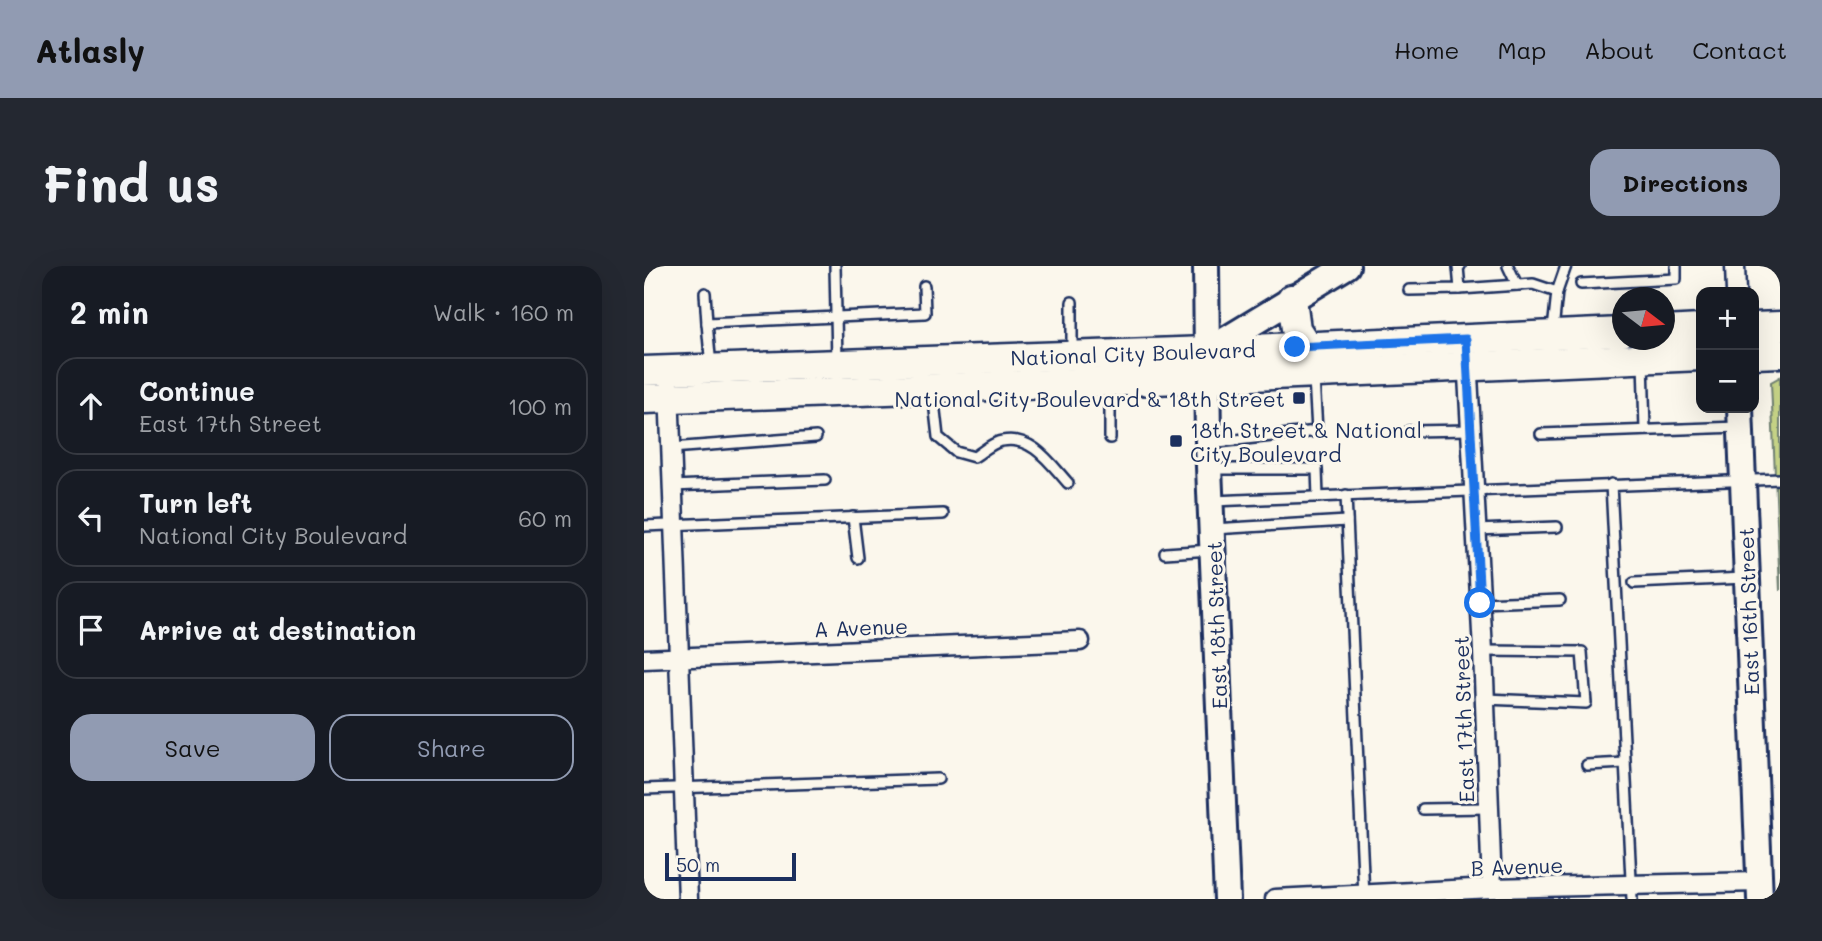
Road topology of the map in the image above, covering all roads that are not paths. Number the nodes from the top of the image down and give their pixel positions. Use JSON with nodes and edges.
{"nodes":[{"id":1,"x":835,"y":266,"type":"edge"},
{"id":2,"x":1206,"y":266,"type":"edge"},
{"id":3,"x":1347,"y":266,"type":"edge"},
{"id":4,"x":1460,"y":266,"type":"edge"},
{"id":5,"x":1508,"y":266,"type":"edge"},
{"id":6,"x":1566,"y":266,"type":"edge"},
{"id":7,"x":1676,"y":266,"type":"edge"},
{"id":8,"x":1735,"y":266,"type":"edge"},
{"id":9,"x":1581,"y":284,"type":"dead end"},
{"id":10,"x":1517,"y":285,"type":"junction"},
{"id":11,"x":924,"y":286,"type":"dead end"},
{"id":12,"x":1736,"y":287,"type":"edge"},
{"id":13,"x":1460,"y":289,"type":"junction"},
{"id":14,"x":1409,"y":290,"type":"dead end"},
{"id":15,"x":1557,"y":292,"type":"junction"},
{"id":16,"x":705,"y":293,"type":"dead end"},
{"id":17,"x":1292,"y":299,"type":"junction"},
{"id":18,"x":1072,"y":302,"type":"dead end"},
{"id":19,"x":836,"y":317,"type":"junction"},
{"id":20,"x":707,"y":323,"type":"junction"},
{"id":21,"x":1780,"y":326,"type":"edge"},
{"id":22,"x":1759,"y":327,"type":"edge"},
{"id":23,"x":1696,"y":329,"type":"edge"},
{"id":24,"x":1675,"y":330,"type":"edge"},
{"id":25,"x":1612,"y":332,"type":"edge"},
{"id":26,"x":1553,"y":335,"type":"junction"},
{"id":27,"x":1466,"y":353,"type":"junction"},
{"id":28,"x":1780,"y":353,"type":"edge"},
{"id":29,"x":1759,"y":354,"type":"edge"},
{"id":30,"x":1072,"y":356,"type":"junction"},
{"id":31,"x":1696,"y":356,"type":"edge"},
{"id":32,"x":1643,"y":359,"type":"junction"},
{"id":33,"x":1310,"y":360,"type":"junction"},
{"id":34,"x":838,"y":364,"type":"junction"},
{"id":35,"x":1207,"y":365,"type":"junction"},
{"id":36,"x":711,"y":368,"type":"junction"},
{"id":37,"x":656,"y":370,"type":"edge"},
{"id":38,"x":1110,"y":381,"type":"junction"},
{"id":39,"x":933,"y":388,"type":"junction"},
{"id":40,"x":657,"y":398,"type":"edge"},
{"id":41,"x":1740,"y":417,"type":"edge"},
{"id":42,"x":1471,"y":430,"type":"junction"},
{"id":43,"x":1645,"y":430,"type":"junction"},
{"id":44,"x":1409,"y":431,"type":"dead end"},
{"id":45,"x":1541,"y":434,"type":"dead end"},
{"id":46,"x":816,"y":437,"type":"dead end"},
{"id":47,"x":1110,"y":438,"type":"dead end"},
{"id":48,"x":1208,"y":443,"type":"junction"},
{"id":49,"x":671,"y":448,"type":"junction"},
{"id":50,"x":1209,"y":469,"type":"junction"},
{"id":51,"x":1780,"y":479,"type":"edge"},
{"id":52,"x":825,"y":480,"type":"dead end"},
{"id":53,"x":1743,"y":480,"type":"junction"},
{"id":54,"x":1068,"y":483,"type":"dead end"},
{"id":55,"x":1611,"y":484,"type":"junction"},
{"id":56,"x":672,"y":486,"type":"junction"},
{"id":57,"x":1474,"y":490,"type":"junction"},
{"id":58,"x":1346,"y":495,"type":"junction"},
{"id":59,"x":1318,"y":497,"type":"junction"},
{"id":60,"x":1210,"y":501,"type":"junction"},
{"id":61,"x":943,"y":514,"type":"dead end"},
{"id":62,"x":853,"y":517,"type":"junction"},
{"id":63,"x":1347,"y":521,"type":"junction"},
{"id":64,"x":673,"y":524,"type":"junction"},
{"id":65,"x":644,"y":526,"type":"edge"},
{"id":66,"x":1557,"y":527,"type":"dead end"},
{"id":67,"x":1476,"y":530,"type":"junction"},
{"id":68,"x":1212,"y":539,"type":"junction"},
{"id":69,"x":1165,"y":553,"type":"dead end"},
{"id":70,"x":858,"y":558,"type":"dead end"},
{"id":71,"x":1747,"y":578,"type":"junction"},
{"id":72,"x":1634,"y":583,"type":"dead end"},
{"id":73,"x":1560,"y":600,"type":"dead end"},
{"id":74,"x":1480,"y":603,"type":"junction"},
{"id":75,"x":1080,"y":641,"type":"dead end"},
{"id":76,"x":1483,"y":651,"type":"junction"},
{"id":77,"x":679,"y":657,"type":"junction"},
{"id":78,"x":644,"y":659,"type":"edge"},
{"id":79,"x":1485,"y":699,"type":"junction"},
{"id":80,"x":1625,"y":763,"type":"junction"},
{"id":81,"x":1587,"y":765,"type":"dead end"},
{"id":82,"x":938,"y":779,"type":"dead end"},
{"id":83,"x":683,"y":787,"type":"junction"},
{"id":84,"x":644,"y":789,"type":"edge"},
{"id":85,"x":1489,"y":808,"type":"junction"},
{"id":86,"x":1423,"y":809,"type":"dead end"},
{"id":87,"x":1493,"y":888,"type":"junction"},
{"id":88,"x":1760,"y":890,"type":"edge"},
{"id":89,"x":1631,"y":892,"type":"edge"},
{"id":90,"x":1364,"y":898,"type":"edge"},
{"id":91,"x":688,"y":899,"type":"edge"},
{"id":92,"x":1227,"y":899,"type":"edge"},
{"id":93,"x":1275,"y":899,"type":"edge"}],
"edges":[{"from":1,"to":19,"type":"lane"},
{"from":2,"to":35,"type":"street","name":"East 18th Street"},
{"from":3,"to":17,"type":"street"},
{"from":4,"to":13,"type":"lane"},
{"from":5,"to":10,"type":"lane"},
{"from":6,"to":15,"type":"lane"},
{"from":7,"to":9,"type":"lane"},
{"from":8,"to":12,"type":"street"},
{"from":10,"to":13,"type":"lane"},
{"from":10,"to":15,"type":"lane"},
{"from":11,"to":19,"type":"lane"},
{"from":13,"to":14,"type":"lane"},
{"from":15,"to":26,"type":"lane"},
{"from":16,"to":20,"type":"lane"},
{"from":17,"to":33,"type":"main road"},
{"from":17,"to":35,"type":"street"},
{"from":18,"to":30,"type":"lane"},
{"from":19,"to":20,"type":"lane"},
{"from":19,"to":34,"type":"lane"},
{"from":20,"to":36,"type":"lane"},
{"from":21,"to":22,"type":"main road"},
{"from":23,"to":24,"type":"main road"},
{"from":25,"to":26,"type":"main road","name":"National City Boulevard"},
{"from":26,"to":27,"type":"main road","name":"National City Boulevard"},
{"from":27,"to":32,"type":"main road","name":"National City Boulevard"},
{"from":27,"to":33,"type":"main road","name":"National City Boulevard"},
{"from":27,"to":42,"type":"street","name":"East 17th Street"},
{"from":28,"to":29,"type":"main road"},
{"from":30,"to":34,"type":"main road","name":"National City Boulevard"},
{"from":30,"to":35,"type":"main road","name":"National City Boulevard"},
{"from":31,"to":32,"type":"main road","name":"National City Boulevard"},
{"from":32,"to":43,"type":"lane"},
{"from":33,"to":35,"type":"main road","name":"National City Boulevard"},
{"from":33,"to":48,"type":"lane"},
{"from":34,"to":36,"type":"main road","name":"National City Boulevard"},
{"from":35,"to":38,"type":"main road","name":"National City Boulevard"},
{"from":35,"to":48,"type":"street","name":"East 18th Street"},
{"from":36,"to":37,"type":"main road","name":"National City Boulevard"},
{"from":37,"to":40,"type":"street"},
{"from":38,"to":39,"type":"main road","name":"National City Boulevard"},
{"from":38,"to":47,"type":"lane"},
{"from":39,"to":40,"type":"main road","name":"National City Boulevard"},
{"from":39,"to":54,"type":"lane"},
{"from":40,"to":49,"type":"street"},
{"from":41,"to":43,"type":"lane"},
{"from":41,"to":53,"type":"street","name":"East 16th Street"},
{"from":42,"to":44,"type":"lane"},
{"from":42,"to":57,"type":"street","name":"East 17th Street"},
{"from":43,"to":45,"type":"lane"},
{"from":46,"to":49,"type":"lane"},
{"from":48,"to":50,"type":"street","name":"East 18th Street"},
{"from":49,"to":56,"type":"street"},
{"from":50,"to":59,"type":"lane"},
{"from":50,"to":60,"type":"street","name":"East 18th Street"},
{"from":51,"to":53,"type":"lane"},
{"from":52,"to":56,"type":"lane"},
{"from":53,"to":55,"type":"lane"},
{"from":53,"to":71,"type":"street","name":"East 16th Street"},
{"from":55,"to":57,"type":"lane"},
{"from":55,"to":80,"type":"lane"},
{"from":56,"to":64,"type":"street"},
{"from":57,"to":58,"type":"lane"},
{"from":57,"to":67,"type":"street","name":"East 17th Street"},
{"from":58,"to":59,"type":"lane"},
{"from":58,"to":63,"type":"lane"},
{"from":59,"to":60,"type":"lane"},
{"from":60,"to":68,"type":"street","name":"East 18th Street"},
{"from":61,"to":62,"type":"lane"},
{"from":62,"to":64,"type":"lane"},
{"from":62,"to":70,"type":"lane"},
{"from":63,"to":68,"type":"lane"},
{"from":63,"to":90,"type":"lane"},
{"from":64,"to":65,"type":"lane"},
{"from":64,"to":77,"type":"street"},
{"from":66,"to":67,"type":"lane"},
{"from":67,"to":74,"type":"street","name":"East 17th Street"},
{"from":68,"to":69,"type":"lane"},
{"from":68,"to":92,"type":"street","name":"East 18th Street"},
{"from":71,"to":72,"type":"lane"},
{"from":71,"to":88,"type":"street","name":"East 16th Street"},
{"from":73,"to":74,"type":"lane"},
{"from":74,"to":76,"type":"street","name":"East 17th Street"},
{"from":75,"to":77,"type":"street","name":"A Avenue"},
{"from":76,"to":79,"type":"street","name":"East 17th Street"},
{"from":76,"to":79,"type":"lane"},
{"from":77,"to":78,"type":"street","name":"A Avenue"},
{"from":77,"to":83,"type":"street"},
{"from":79,"to":85,"type":"street","name":"East 17th Street"},
{"from":80,"to":81,"type":"lane"},
{"from":80,"to":89,"type":"lane"},
{"from":82,"to":83,"type":"lane"},
{"from":83,"to":84,"type":"lane"},
{"from":83,"to":91,"type":"street"},
{"from":85,"to":86,"type":"lane"},
{"from":85,"to":87,"type":"street","name":"East 17th Street"},
{"from":87,"to":89,"type":"street","name":"B Avenue"},
{"from":87,"to":90,"type":"street","name":"B Avenue"},
{"from":88,"to":89,"type":"street","name":"B Avenue"},
{"from":90,"to":93,"type":"street","name":"B Avenue"}]}
